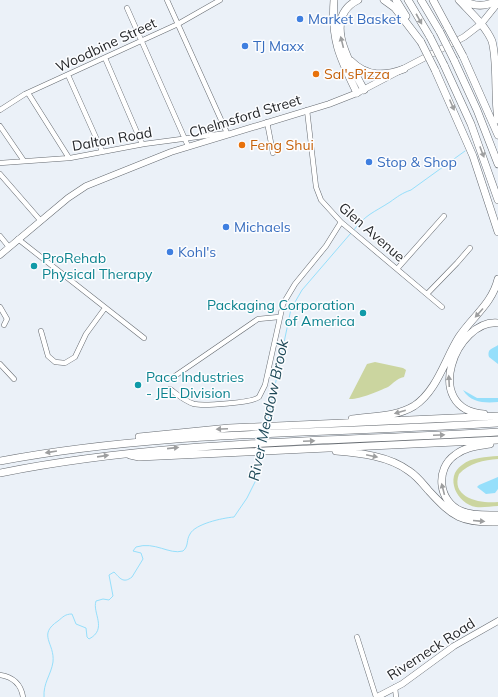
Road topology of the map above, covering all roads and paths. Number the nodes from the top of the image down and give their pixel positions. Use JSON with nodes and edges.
{"nodes":[{"id":1,"x":167,"y":0,"type":"edge"},
{"id":2,"x":220,"y":0,"type":"edge"},
{"id":3,"x":334,"y":0,"type":"edge"},
{"id":4,"x":358,"y":0,"type":"edge"},
{"id":5,"x":384,"y":0,"type":"edge"},
{"id":6,"x":396,"y":0,"type":"edge"},
{"id":7,"x":408,"y":0,"type":"edge"},
{"id":8,"x":421,"y":0,"type":"edge"},
{"id":9,"x":433,"y":0,"type":"edge"},
{"id":10,"x":459,"y":0,"type":"edge"},
{"id":11,"x":463,"y":0,"type":"edge"},
{"id":12,"x":498,"y":1,"type":"edge"},
{"id":13,"x":127,"y":8,"type":"dead end"},
{"id":14,"x":178,"y":24,"type":"junction"},
{"id":15,"x":481,"y":24,"type":"junction"},
{"id":16,"x":141,"y":42,"type":"junction"},
{"id":17,"x":421,"y":42,"type":"junction"},
{"id":18,"x":346,"y":55,"type":"junction"},
{"id":19,"x":105,"y":58,"type":"junction"},
{"id":20,"x":404,"y":69,"type":"junction"},
{"id":21,"x":68,"y":75,"type":"junction"},
{"id":22,"x":360,"y":92,"type":"junction"},
{"id":23,"x":28,"y":93,"type":"junction"},
{"id":24,"x":0,"y":110,"type":"edge"},
{"id":25,"x":307,"y":110,"type":"junction"},
{"id":26,"x":498,"y":120,"type":"edge"},
{"id":27,"x":267,"y":122,"type":"junction"},
{"id":28,"x":0,"y":126,"type":"edge"},
{"id":29,"x":227,"y":134,"type":"junction"},
{"id":30,"x":498,"y":135,"type":"edge"},
{"id":31,"x":184,"y":138,"type":"junction"},
{"id":32,"x":142,"y":144,"type":"junction"},
{"id":33,"x":188,"y":146,"type":"junction"},
{"id":34,"x":102,"y":151,"type":"junction"},
{"id":35,"x":273,"y":153,"type":"dead end"},
{"id":36,"x":69,"y":158,"type":"junction"},
{"id":37,"x":24,"y":161,"type":"junction"},
{"id":38,"x":0,"y":163,"type":"edge"},
{"id":39,"x":498,"y":164,"type":"edge"},
{"id":40,"x":0,"y":174,"type":"edge"},
{"id":41,"x":498,"y":200,"type":"edge"},
{"id":42,"x":444,"y":216,"type":"dead end"},
{"id":43,"x":494,"y":219,"type":"junction"},
{"id":44,"x":40,"y":220,"type":"junction"},
{"id":45,"x":340,"y":222,"type":"junction"},
{"id":46,"x":498,"y":232,"type":"edge"},
{"id":47,"x":0,"y":236,"type":"edge"},
{"id":48,"x":18,"y":239,"type":"junction"},
{"id":49,"x":498,"y":239,"type":"edge"},
{"id":50,"x":9,"y":247,"type":"junction"},
{"id":51,"x":470,"y":248,"type":"dead end"},
{"id":52,"x":0,"y":255,"type":"edge"},
{"id":53,"x":397,"y":269,"type":"junction"},
{"id":54,"x":498,"y":279,"type":"edge"},
{"id":55,"x":427,"y":294,"type":"junction"},
{"id":56,"x":0,"y":307,"type":"edge"},
{"id":57,"x":442,"y":307,"type":"dead end"},
{"id":58,"x":105,"y":308,"type":"junction"},
{"id":59,"x":279,"y":317,"type":"junction"},
{"id":60,"x":498,"y":323,"type":"edge"},
{"id":61,"x":4,"y":325,"type":"dead end"},
{"id":62,"x":41,"y":331,"type":"dead end"},
{"id":63,"x":144,"y":338,"type":"dead end"},
{"id":64,"x":0,"y":364,"type":"edge"},
{"id":65,"x":172,"y":378,"type":"dead end"},
{"id":66,"x":14,"y":379,"type":"dead end"},
{"id":67,"x":170,"y":388,"type":"dead end"},
{"id":68,"x":498,"y":415,"type":"edge"},
{"id":69,"x":498,"y":423,"type":"edge"},
{"id":70,"x":297,"y":426,"type":"junction"},
{"id":71,"x":498,"y":432,"type":"edge"},
{"id":72,"x":498,"y":440,"type":"edge"},
{"id":73,"x":498,"y":443,"type":"edge"},
{"id":74,"x":90,"y":446,"type":"junction"},
{"id":75,"x":320,"y":448,"type":"junction"},
{"id":76,"x":120,"y":454,"type":"junction"},
{"id":77,"x":0,"y":461,"type":"edge"},
{"id":78,"x":0,"y":473,"type":"edge"},
{"id":79,"x":498,"y":515,"type":"edge"},
{"id":80,"x":498,"y":522,"type":"edge"},
{"id":81,"x":498,"y":621,"type":"edge"},
{"id":82,"x":357,"y":637,"type":"dead end"},
{"id":83,"x":0,"y":675,"type":"edge"},
{"id":84,"x":395,"y":687,"type":"junction"},
{"id":85,"x":23,"y":697,"type":"edge"},
{"id":86,"x":376,"y":697,"type":"edge"},
{"id":87,"x":396,"y":697,"type":"edge"}],
"edges":[{"from":1,"to":14,"type":"street"},
{"from":2,"to":14,"type":"street","name":"Woodbine Street"},
{"from":3,"to":22,"type":"highway"},
{"from":18,"to":4,"type":"highway","one_way":true},
{"from":5,"to":17,"type":"highway"},
{"from":6,"to":17,"type":"highway"},
{"from":7,"to":41,"type":"highway","one_way":true,"bridge":true},
{"from":8,"to":39,"type":"highway","bridge":true},
{"from":9,"to":30,"type":"highway","bridge":true},
{"from":10,"to":15,"type":"highway"},
{"from":11,"to":12,"type":"highway"},
{"from":12,"to":15,"type":"main road","name":"Chelmsford Street"},
{"from":13,"to":16,"type":"street"},
{"from":14,"to":16,"type":"street","name":"Woodbine Street"},
{"from":14,"to":29,"type":"street"},
{"from":15,"to":20,"type":"main road","name":"Chelmsford Street"},
{"from":15,"to":26,"type":"highway"},
{"from":16,"to":19,"type":"street","name":"Woodbine Street"},
{"from":16,"to":31,"type":"street"},
{"from":17,"to":43,"type":"highway","one_way":true,"bridge":true},
{"from":18,"to":20,"type":"highway"},
{"from":18,"to":22,"type":"highway"},
{"from":19,"to":21,"type":"street","name":"Woodbine Street"},
{"from":19,"to":32,"type":"street"},
{"from":20,"to":22,"type":"main road","name":"Chelmsford Street"},
{"from":21,"to":23,"type":"street","name":"Woodbine Street"},
{"from":21,"to":34,"type":"street"},
{"from":22,"to":25,"type":"main road","name":"Chelmsford Street"},
{"from":23,"to":24,"type":"street","name":"Woodbine Street"},
{"from":23,"to":36,"type":"street"},
{"from":25,"to":27,"type":"main road","name":"Chelmsford Street"},
{"from":25,"to":45,"type":"street","name":"Glen Avenue"},
{"from":27,"to":29,"type":"main road","name":"Chelmsford Street"},
{"from":27,"to":35,"type":"street"},
{"from":28,"to":37,"type":"street"},
{"from":29,"to":31,"type":"street","name":"Dalton Road"},
{"from":29,"to":33,"type":"main road","name":"Chelmsford Street"},
{"from":31,"to":32,"type":"street","name":"Dalton Road"},
{"from":31,"to":33,"type":"street"},
{"from":32,"to":34,"type":"street","name":"Dalton Road"},
{"from":33,"to":44,"type":"main road","name":"Chelmsford Street"},
{"from":34,"to":36,"type":"street","name":"Dalton Road"},
{"from":36,"to":37,"type":"street","name":"Dalton Road"},
{"from":37,"to":38,"type":"street","name":"Dalton Road"},
{"from":40,"to":44,"type":"street"},
{"from":42,"to":53,"type":"street"},
{"from":43,"to":46,"type":"highway"},
{"from":43,"to":49,"type":"highway"},
{"from":44,"to":48,"type":"main road","name":"Chelmsford Street"},
{"from":45,"to":53,"type":"street","name":"Glen Avenue"},
{"from":45,"to":59,"type":"street"},
{"from":47,"to":50,"type":"street"},
{"from":48,"to":50,"type":"main road","name":"Chelmsford Street"},
{"from":48,"to":58,"type":"street"},
{"from":50,"to":52,"type":"main road","name":"Chelmsford Street"},
{"from":51,"to":55,"type":"street"},
{"from":53,"to":55,"type":"street","name":"Glen Avenue"},
{"from":54,"to":70,"type":"highway","one_way":true},
{"from":55,"to":57,"type":"street","name":"Glen Avenue"},
{"from":56,"to":61,"type":"street"},
{"from":58,"to":62,"type":"street"},
{"from":58,"to":63,"type":"street"},
{"from":59,"to":65,"type":"street"},
{"from":59,"to":67,"type":"street"},
{"from":68,"to":60,"type":"highway","one_way":true},
{"from":64,"to":66,"type":"street"},
{"from":68,"to":70,"type":"highway"},
{"from":69,"to":74,"type":"highway"},
{"from":70,"to":74,"type":"highway","one_way":true},
{"from":76,"to":71,"type":"highway","one_way":true},
{"from":72,"to":75,"type":"highway"},
{"from":79,"to":73,"type":"highway","one_way":true},
{"from":74,"to":77,"type":"highway","one_way":true},
{"from":75,"to":76,"type":"highway"},
{"from":75,"to":80,"type":"highway","one_way":true},
{"from":78,"to":76,"type":"highway","one_way":true},
{"from":81,"to":84,"type":"main road","name":"Riverneck Road"},
{"from":82,"to":86,"type":"street"},
{"from":83,"to":85,"type":"street"},
{"from":84,"to":86,"type":"main road","name":"Riverneck Road"},
{"from":84,"to":87,"type":"street"}]}
